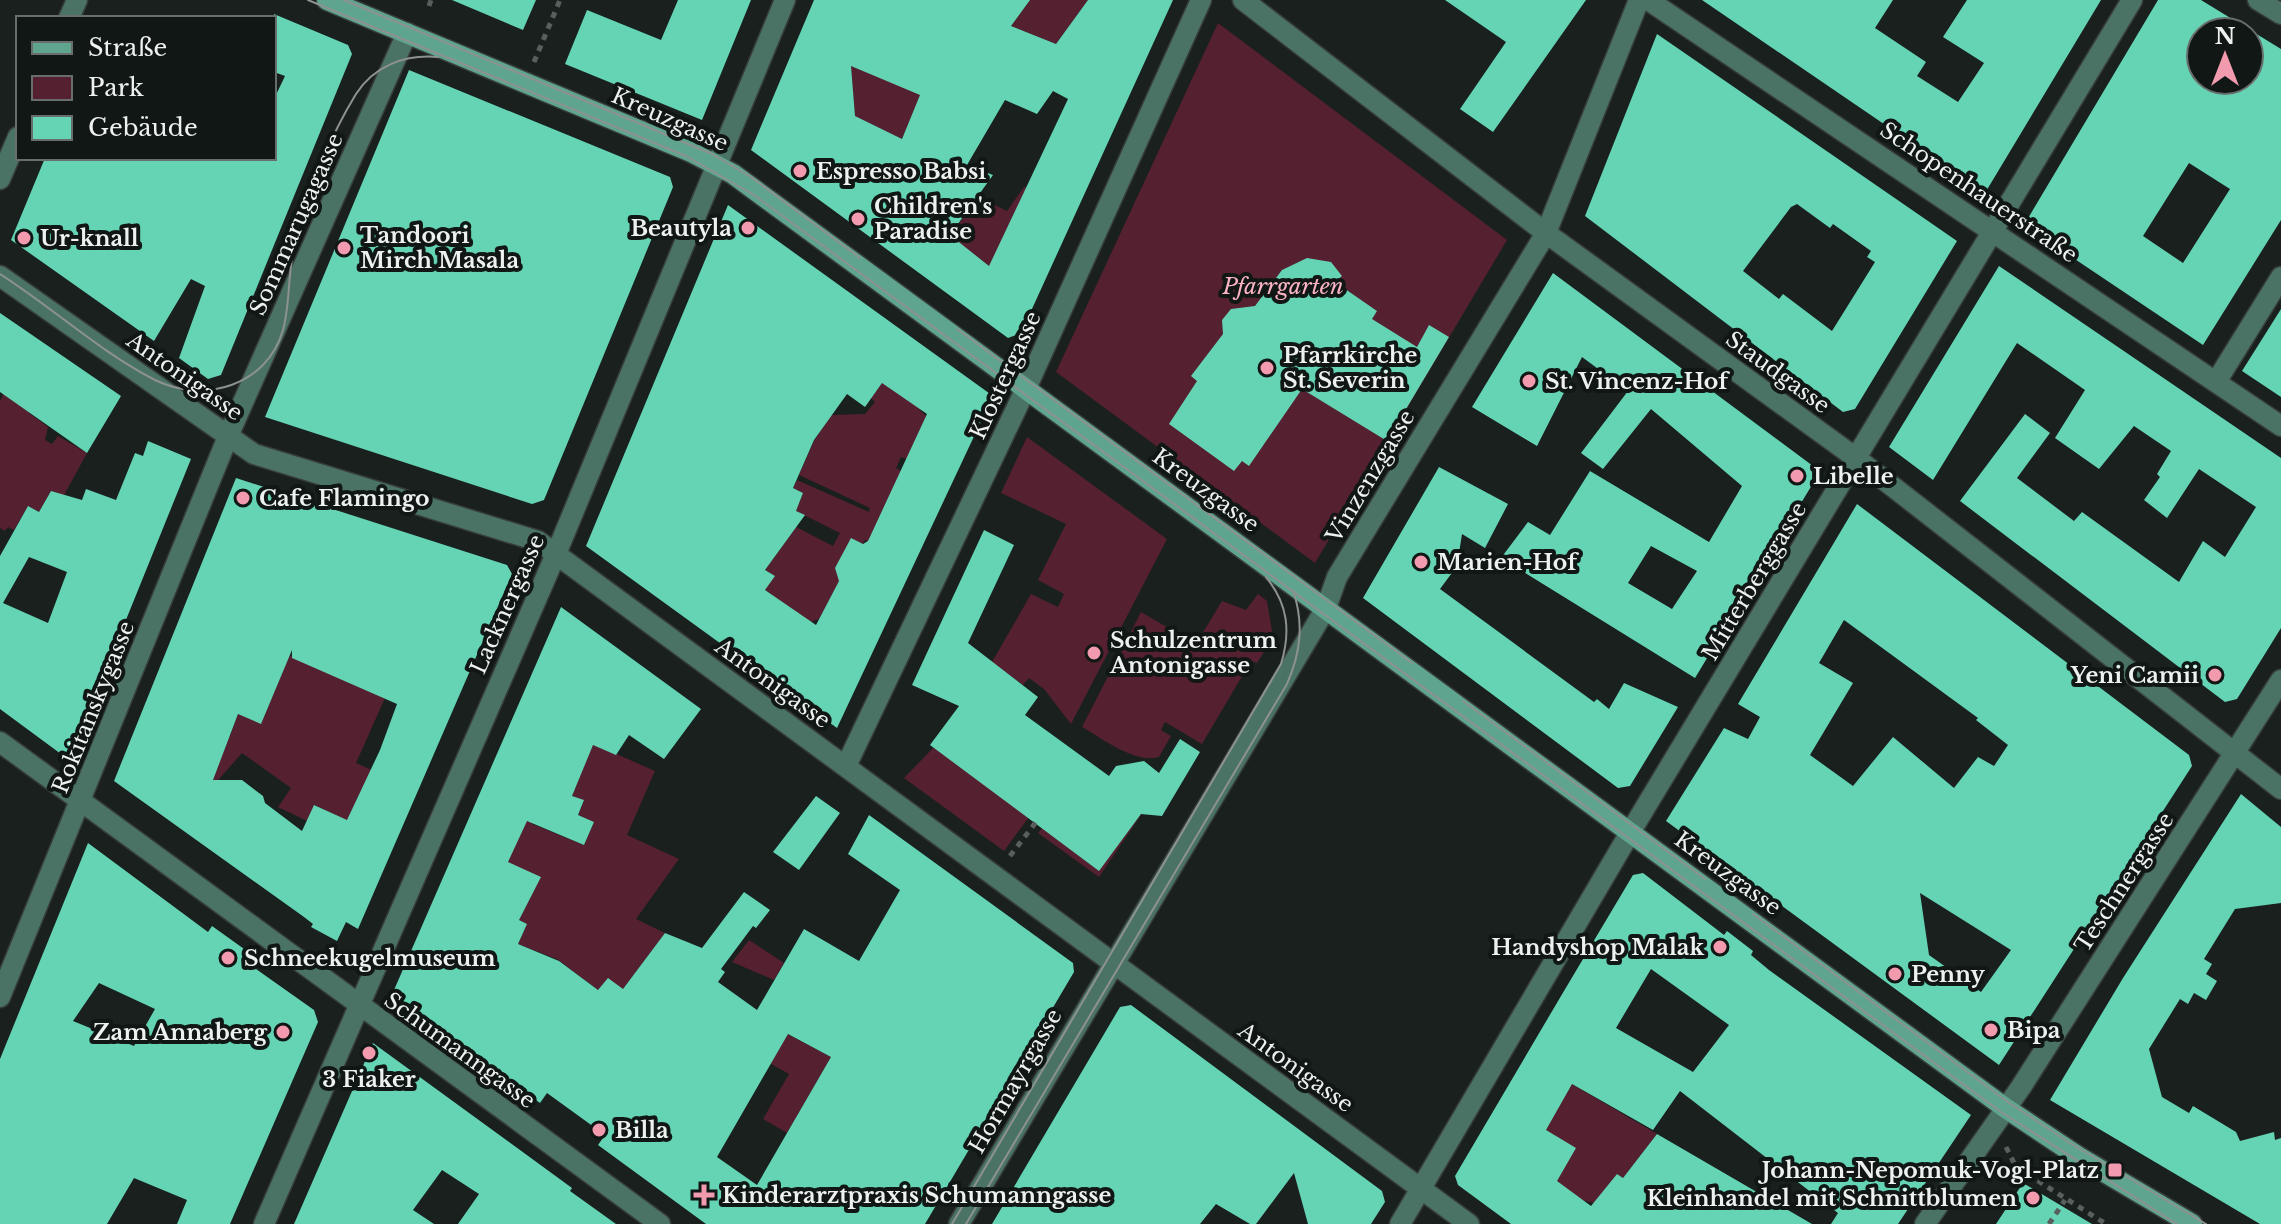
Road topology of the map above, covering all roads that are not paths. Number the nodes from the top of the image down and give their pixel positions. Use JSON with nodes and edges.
{"nodes":[{"id":1,"x":327,"y":0,"type":"edge"},
{"id":2,"x":785,"y":0,"type":"edge"},
{"id":3,"x":1201,"y":0,"type":"edge"},
{"id":4,"x":1243,"y":0,"type":"edge"},
{"id":5,"x":1639,"y":0,"type":"edge"},
{"id":6,"x":1648,"y":0,"type":"edge"},
{"id":7,"x":2132,"y":0,"type":"edge"},
{"id":8,"x":2258,"y":0,"type":"edge"},
{"id":9,"x":2281,"y":14,"type":"edge"},
{"id":10,"x":407,"y":33,"type":"junction"},
{"id":11,"x":16,"y":142,"type":"edge"},
{"id":12,"x":716,"y":165,"type":"junction"},
{"id":13,"x":0,"y":179,"type":"edge"},
{"id":14,"x":1995,"y":231,"type":"junction"},
{"id":15,"x":1546,"y":233,"type":"junction"},
{"id":16,"x":0,"y":276,"type":"edge"},
{"id":17,"x":2281,"y":277,"type":"edge"},
{"id":18,"x":2216,"y":382,"type":"junction"},
{"id":19,"x":1027,"y":387,"type":"junction"},
{"id":20,"x":2281,"y":426,"type":"edge"},
{"id":21,"x":229,"y":434,"type":"junction"},
{"id":22,"x":1856,"y":458,"type":"junction"},
{"id":23,"x":556,"y":554,"type":"junction"},
{"id":24,"x":1326,"y":608,"type":"junction"},
{"id":25,"x":2281,"y":680,"type":"edge"},
{"id":26,"x":0,"y":742,"type":"edge"},
{"id":27,"x":2235,"y":753,"type":"junction"},
{"id":28,"x":846,"y":766,"type":"junction"},
{"id":29,"x":2281,"y":789,"type":"edge"},
{"id":30,"x":80,"y":802,"type":"junction"},
{"id":31,"x":1631,"y":831,"type":"junction"},
{"id":32,"x":1113,"y":962,"type":"junction"},
{"id":33,"x":0,"y":997,"type":"edge"},
{"id":34,"x":357,"y":1005,"type":"junction"},
{"id":35,"x":2004,"y":1107,"type":"junction"},
{"id":36,"x":1421,"y":1189,"type":"junction"},
{"id":37,"x":264,"y":1224,"type":"edge"},
{"id":38,"x":660,"y":1224,"type":"edge"},
{"id":39,"x":959,"y":1224,"type":"edge"},
{"id":40,"x":1400,"y":1224,"type":"edge"},
{"id":41,"x":1469,"y":1224,"type":"edge"},
{"id":42,"x":1925,"y":1224,"type":"edge"},
{"id":43,"x":2192,"y":1224,"type":"edge"}],
"edges":[{"from":1,"to":10,"type":"street","name":"Kreuzgasse"},
{"from":2,"to":12,"type":"street","name":"Lacknergasse"},
{"from":3,"to":19,"type":"street","name":"Klostergasse"},
{"from":4,"to":15,"type":"street","name":"Staudgasse"},
{"from":5,"to":15,"type":"street","name":"Vinzenzgasse"},
{"from":6,"to":14,"type":"street","name":"Schopenhauerstraße"},
{"from":7,"to":14,"type":"street","name":"Mitterberggasse"},
{"from":8,"to":9,"type":"street"},
{"from":10,"to":12,"type":"street","name":"Kreuzgasse"},
{"from":10,"to":21,"type":"street","name":"Sommarugagasse"},
{"from":11,"to":13,"type":"street"},
{"from":12,"to":19,"type":"street","name":"Kreuzgasse"},
{"from":12,"to":23,"type":"street","name":"Lacknergasse"},
{"from":14,"to":18,"type":"street","name":"Schopenhauerstraße"},
{"from":14,"to":22,"type":"street","name":"Mitterberggasse"},
{"from":15,"to":22,"type":"street","name":"Staudgasse"},
{"from":15,"to":24,"type":"street","name":"Vinzenzgasse"},
{"from":16,"to":21,"type":"street","name":"Antonigasse"},
{"from":17,"to":18,"type":"street"},
{"from":18,"to":20,"type":"street","name":"Schopenhauerstraße"},
{"from":19,"to":24,"type":"street","name":"Kreuzgasse"},
{"from":19,"to":28,"type":"street","name":"Klostergasse"},
{"from":21,"to":23,"type":"street","name":"Antonigasse"},
{"from":21,"to":30,"type":"street","name":"Rokitanskygasse"},
{"from":22,"to":27,"type":"street","name":"Staudgasse"},
{"from":22,"to":31,"type":"street","name":"Mitterberggasse"},
{"from":23,"to":28,"type":"street","name":"Antonigasse"},
{"from":23,"to":34,"type":"street","name":"Lacknergasse"},
{"from":24,"to":31,"type":"street","name":"Kreuzgasse"},
{"from":24,"to":32,"type":"street","name":"Vinzenzgasse"},
{"from":25,"to":27,"type":"street","name":"Teschnergasse"},
{"from":26,"to":30,"type":"street","name":"Schumanngasse"},
{"from":27,"to":29,"type":"street","name":"Staudgasse"},
{"from":27,"to":35,"type":"street","name":"Teschnergasse"},
{"from":28,"to":32,"type":"street","name":"Antonigasse"},
{"from":30,"to":33,"type":"street","name":"Rokitanskygasse"},
{"from":30,"to":34,"type":"street","name":"Schumanngasse"},
{"from":31,"to":35,"type":"street","name":"Kreuzgasse"},
{"from":31,"to":36,"type":"street","name":"Mitterberggasse"},
{"from":32,"to":36,"type":"street","name":"Antonigasse"},
{"from":32,"to":39,"type":"street","name":"Hormayrgasse"},
{"from":34,"to":37,"type":"street","name":"Lacknergasse"},
{"from":34,"to":38,"type":"street","name":"Schumanngasse"},
{"from":35,"to":42,"type":"street"},
{"from":35,"to":43,"type":"street"},
{"from":36,"to":40,"type":"street","name":"Mitterberggasse"},
{"from":36,"to":41,"type":"street","name":"Antonigasse"}]}
